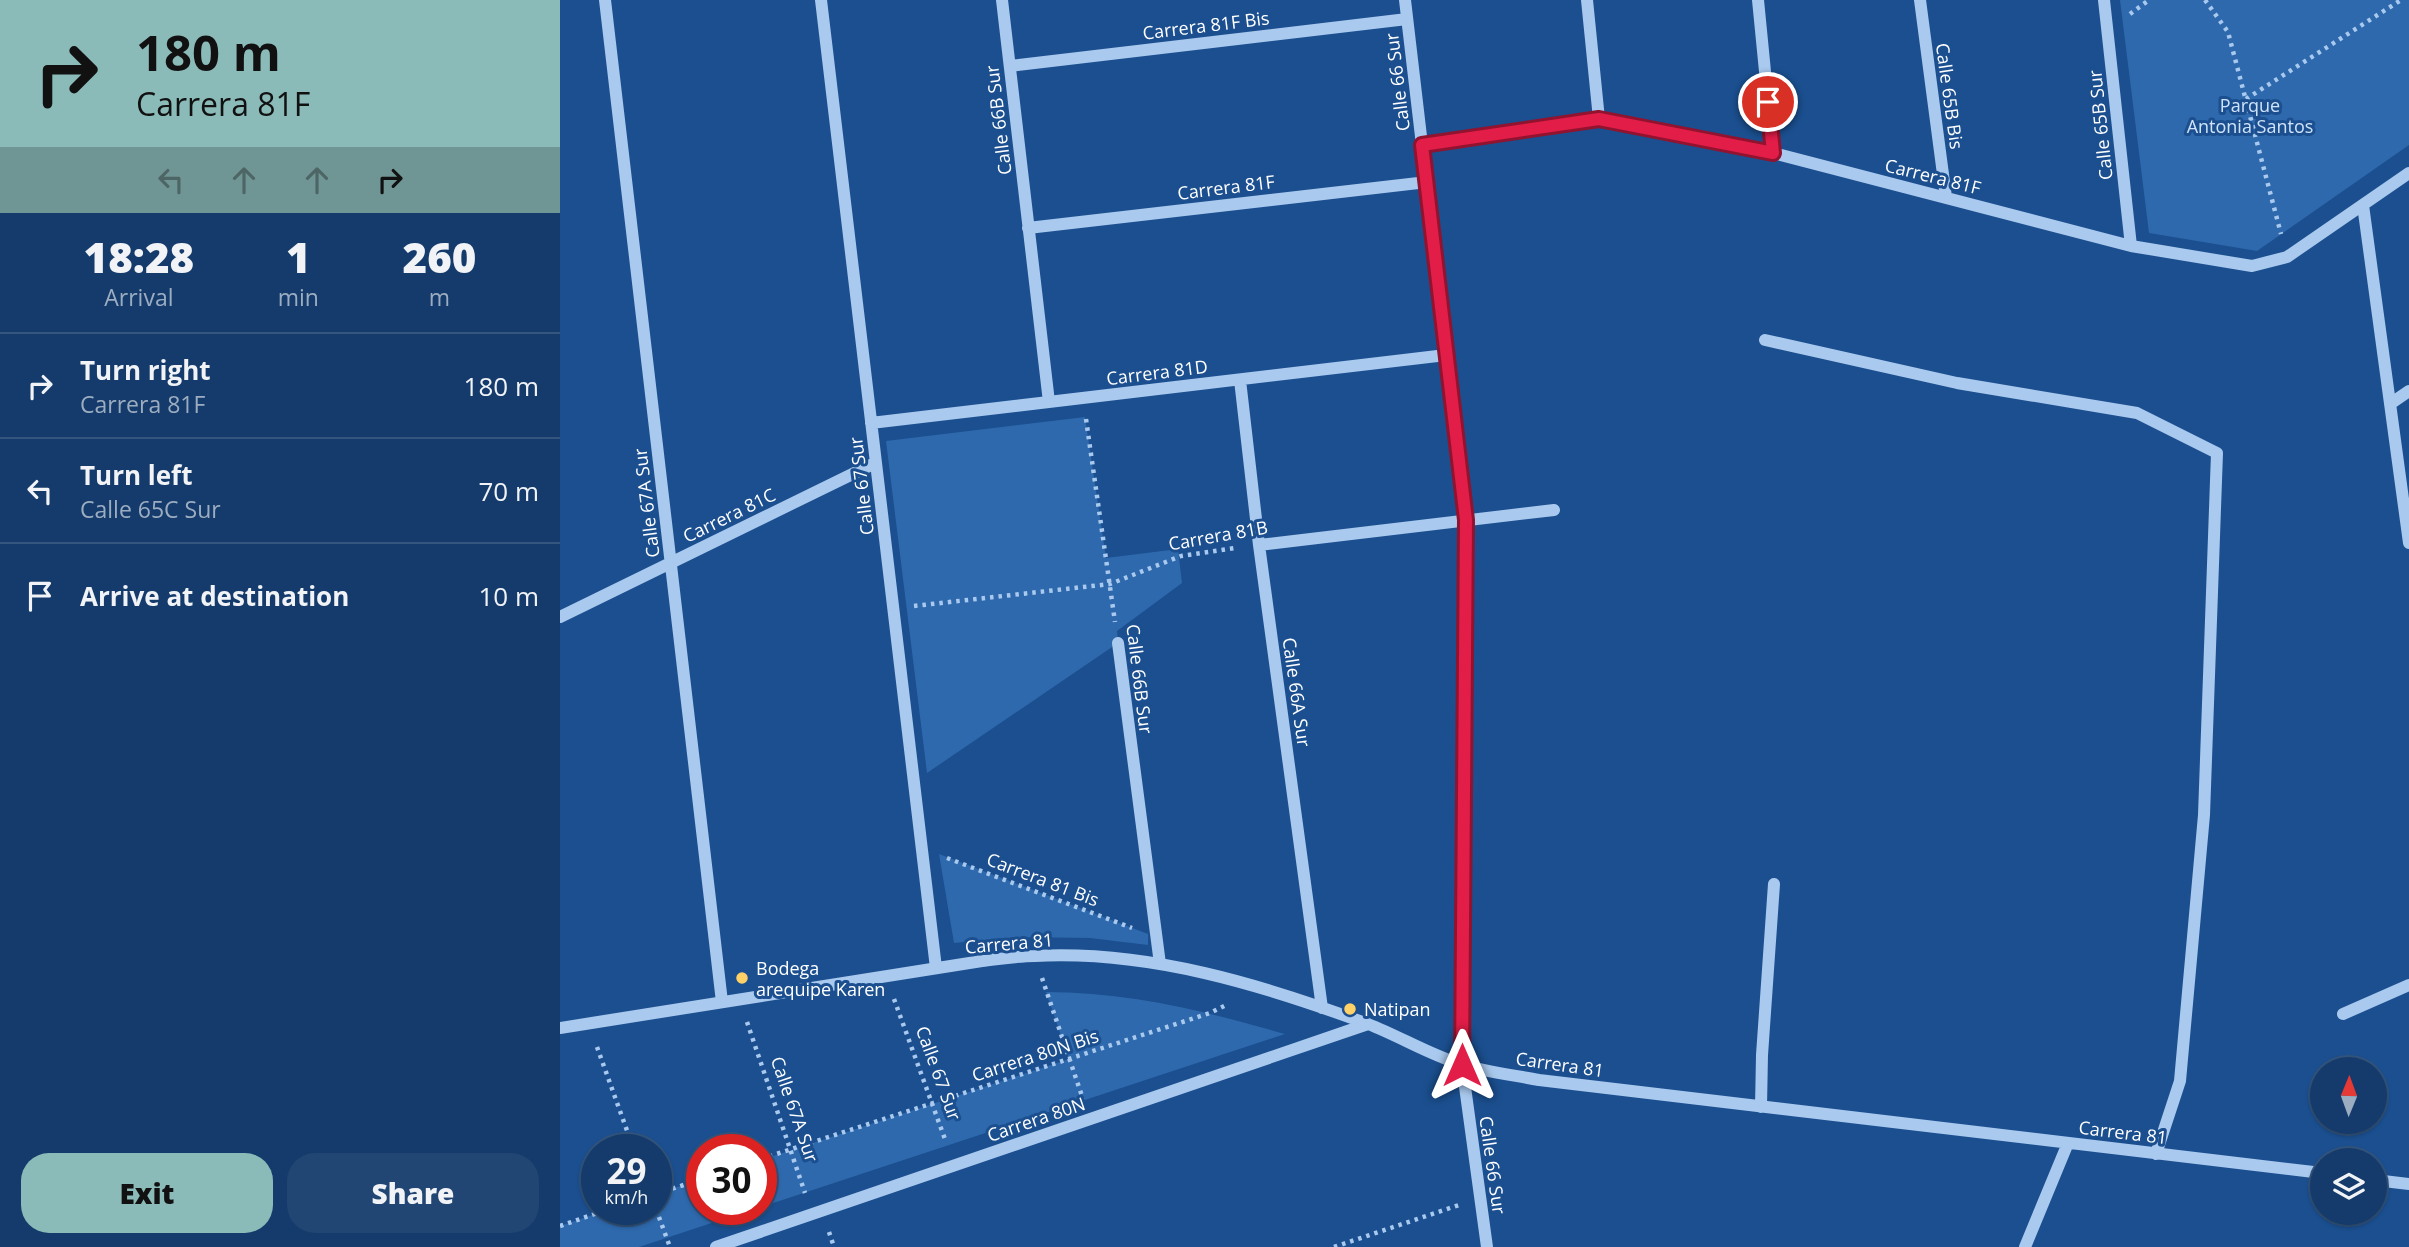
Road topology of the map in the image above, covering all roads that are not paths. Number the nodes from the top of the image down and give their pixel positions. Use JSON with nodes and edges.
{"nodes":[{"id":1,"x":605,"y":0,"type":"edge"},
{"id":2,"x":821,"y":0,"type":"edge"},
{"id":3,"x":1002,"y":0,"type":"edge"},
{"id":4,"x":1405,"y":0,"type":"edge"},
{"id":5,"x":1587,"y":0,"type":"edge"},
{"id":6,"x":1758,"y":0,"type":"edge"},
{"id":7,"x":1920,"y":0,"type":"edge"},
{"id":8,"x":2104,"y":0,"type":"edge"},
{"id":9,"x":1407,"y":19,"type":"junction"},
{"id":10,"x":1010,"y":66,"type":"junction"},
{"id":11,"x":1599,"y":119,"type":"junction"},
{"id":12,"x":1422,"y":145,"type":"junction"},
{"id":13,"x":1773,"y":153,"type":"junction"},
{"id":14,"x":2409,"y":173,"type":"edge"},
{"id":15,"x":1427,"y":182,"type":"junction"},
{"id":16,"x":1946,"y":197,"type":"junction"},
{"id":17,"x":2363,"y":205,"type":"junction"},
{"id":18,"x":1028,"y":228,"type":"junction"},
{"id":19,"x":2131,"y":246,"type":"junction"},
{"id":20,"x":1765,"y":340,"type":"dead end"},
{"id":21,"x":1447,"y":355,"type":"junction"},
{"id":22,"x":1240,"y":380,"type":"junction"},
{"id":23,"x":2409,"y":391,"type":"edge"},
{"id":24,"x":1049,"y":402,"type":"junction"},
{"id":25,"x":2390,"y":404,"type":"junction"},
{"id":26,"x":871,"y":423,"type":"junction"},
{"id":27,"x":875,"y":463,"type":"junction"},
{"id":28,"x":1553,"y":510,"type":"dead end"},
{"id":29,"x":1466,"y":520,"type":"junction"},
{"id":30,"x":2409,"y":543,"type":"edge"},
{"id":31,"x":1259,"y":545,"type":"junction"},
{"id":32,"x":671,"y":563,"type":"junction"},
{"id":33,"x":560,"y":617,"type":"edge"},
{"id":34,"x":1118,"y":643,"type":"road end"},
{"id":35,"x":1774,"y":884,"type":"dead end"},
{"id":36,"x":1160,"y":964,"type":"junction"},
{"id":37,"x":936,"y":968,"type":"junction"},
{"id":38,"x":2409,"y":985,"type":"edge"},
{"id":39,"x":722,"y":1002,"type":"junction"},
{"id":40,"x":1322,"y":1008,"type":"junction"},
{"id":41,"x":2343,"y":1014,"type":"dead end"},
{"id":42,"x":1368,"y":1024,"type":"junction"},
{"id":43,"x":560,"y":1028,"type":"edge"},
{"id":44,"x":1462,"y":1065,"type":"junction"},
{"id":45,"x":1761,"y":1107,"type":"junction"},
{"id":46,"x":2068,"y":1143,"type":"junction"},
{"id":47,"x":2156,"y":1154,"type":"junction"},
{"id":48,"x":2310,"y":1172,"type":"edge"},
{"id":49,"x":2387,"y":1181,"type":"edge"},
{"id":50,"x":2409,"y":1184,"type":"edge"},
{"id":51,"x":716,"y":1247,"type":"edge"},
{"id":52,"x":1487,"y":1247,"type":"edge"},
{"id":53,"x":2025,"y":1247,"type":"edge"}],
"edges":[{"from":1,"to":32,"type":"street","name":"Calle 67A Sur"},
{"from":2,"to":26,"type":"street","name":"Calle 67 Sur"},
{"from":3,"to":10,"type":"street","name":"Calle 66B Sur"},
{"from":4,"to":9,"type":"street","name":"Calle 66 Sur"},
{"from":5,"to":11,"type":"street"},
{"from":6,"to":13,"type":"street"},
{"from":7,"to":16,"type":"street","name":"Calle 65B Bis"},
{"from":8,"to":19,"type":"street","name":"Calle 65B Sur"},
{"from":9,"to":10,"type":"street","name":"Carrera 81F Bis"},
{"from":9,"to":12,"type":"street","name":"Calle 66 Sur"},
{"from":10,"to":18,"type":"street","name":"Calle 66B Sur"},
{"from":11,"to":12,"type":"street","name":"Carrera 81F"},
{"from":11,"to":13,"type":"street","name":"Carrera 81F"},
{"from":12,"to":15,"type":"street","name":"Calle 66 Sur"},
{"from":13,"to":16,"type":"street","name":"Carrera 81F"},
{"from":14,"to":17,"type":"street","name":"Carrera 81F"},
{"from":15,"to":18,"type":"street","name":"Carrera 81F"},
{"from":15,"to":21,"type":"street","name":"Calle 66 Sur"},
{"from":16,"to":19,"type":"street","name":"Carrera 81F"},
{"from":17,"to":19,"type":"street","name":"Carrera 81F"},
{"from":17,"to":25,"type":"street"},
{"from":18,"to":24,"type":"street","name":"Calle 66B Sur"},
{"from":20,"to":47,"type":"street"},
{"from":21,"to":22,"type":"street","name":"Carrera 81D"},
{"from":21,"to":29,"type":"street","name":"Calle 66 Sur"},
{"from":22,"to":24,"type":"street","name":"Carrera 81D"},
{"from":22,"to":31,"type":"street","name":"Calle 66A Sur"},
{"from":23,"to":25,"type":"street"},
{"from":24,"to":26,"type":"street","name":"Carrera 81D"},
{"from":25,"to":30,"type":"street"},
{"from":26,"to":27,"type":"street","name":"Calle 67 Sur"},
{"from":27,"to":32,"type":"street","name":"Carrera 81C"},
{"from":27,"to":37,"type":"street","name":"Calle 67 Sur"},
{"from":28,"to":29,"type":"street","name":"Carrera 81B"},
{"from":29,"to":31,"type":"street","name":"Carrera 81B"},
{"from":29,"to":44,"type":"street","name":"Calle 66 Sur"},
{"from":31,"to":40,"type":"street","name":"Calle 66A Sur"},
{"from":32,"to":33,"type":"street","name":"Carrera 81C"},
{"from":32,"to":39,"type":"street","name":"Calle 67A Sur"},
{"from":34,"to":36,"type":"street","name":"Calle 66B Sur"},
{"from":35,"to":45,"type":"street"},
{"from":36,"to":37,"type":"street","name":"Carrera 81"},
{"from":36,"to":40,"type":"street","name":"Carrera 81"},
{"from":37,"to":39,"type":"street","name":"Carrera 81"},
{"from":38,"to":41,"type":"street"},
{"from":39,"to":43,"type":"street","name":"Carrera 81"},
{"from":40,"to":42,"type":"street","name":"Carrera 81"},
{"from":42,"to":44,"type":"street","name":"Carrera 81"},
{"from":42,"to":51,"type":"street","name":"Carrera 80N"},
{"from":44,"to":45,"type":"street","name":"Carrera 81"},
{"from":44,"to":52,"type":"street","name":"Calle 66 Sur"},
{"from":45,"to":46,"type":"street","name":"Carrera 81"},
{"from":46,"to":47,"type":"street","name":"Carrera 81"},
{"from":46,"to":53,"type":"street"},
{"from":47,"to":48,"type":"street","name":"Carrera 81"},
{"from":49,"to":50,"type":"street"}]}
